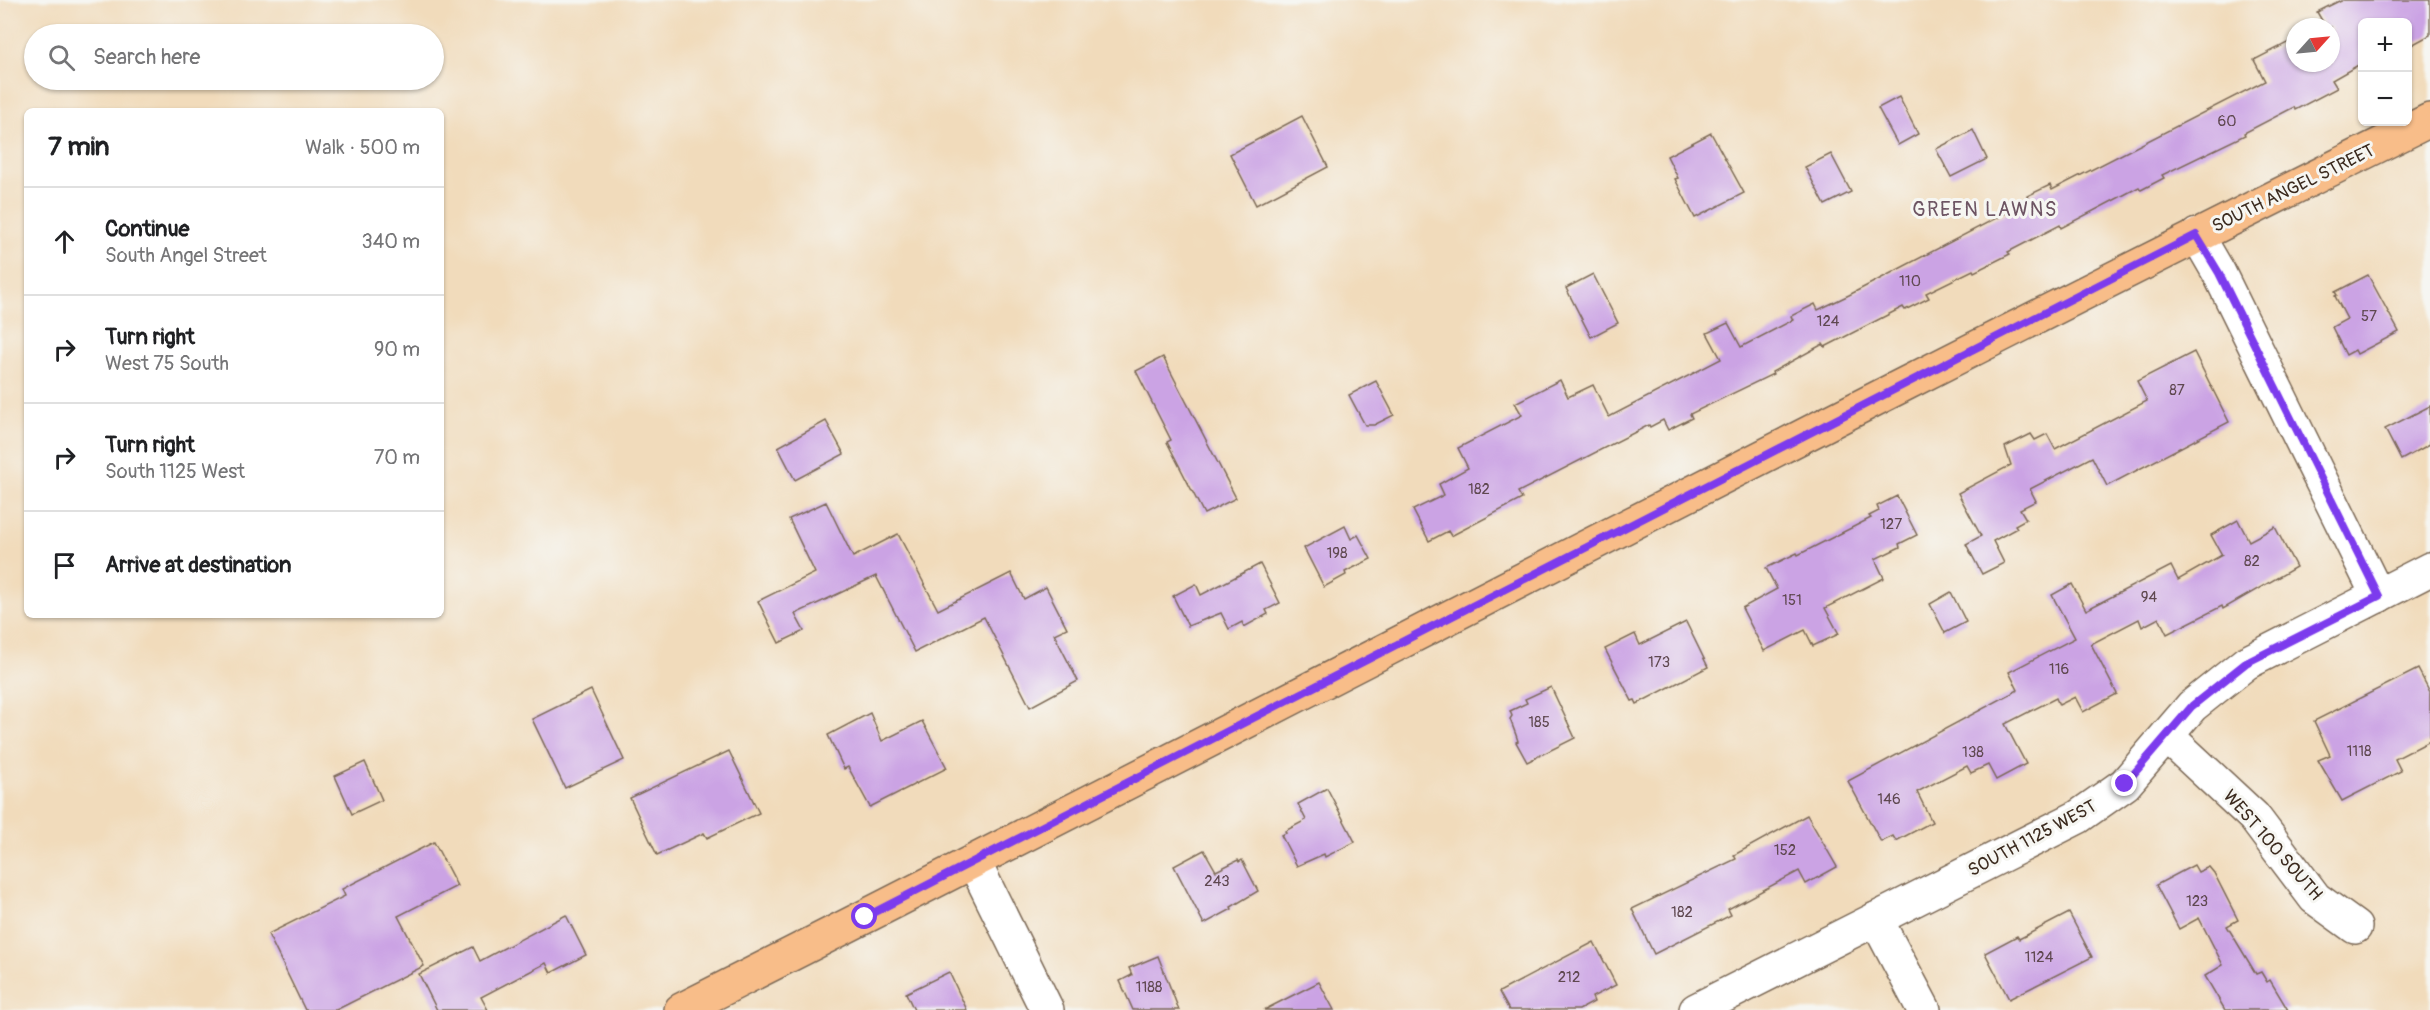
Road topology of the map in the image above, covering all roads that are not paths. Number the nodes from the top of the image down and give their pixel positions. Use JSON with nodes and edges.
{"nodes":[{"id":1,"x":2430,"y":120,"type":"edge"},
{"id":2,"x":2196,"y":235,"type":"junction"},
{"id":3,"x":2430,"y":569,"type":"edge"},
{"id":4,"x":2379,"y":596,"type":"junction"},
{"id":5,"x":2168,"y":736,"type":"junction"},
{"id":6,"x":974,"y":862,"type":"junction"},
{"id":7,"x":1876,"y":919,"type":"junction"},
{"id":8,"x":2355,"y":927,"type":"dead end"},
{"id":9,"x":681,"y":1010,"type":"edge"},
{"id":10,"x":1047,"y":1010,"type":"edge"},
{"id":11,"x":1696,"y":1010,"type":"edge"},
{"id":12,"x":1924,"y":1010,"type":"edge"}],
"edges":[{"from":1,"to":2,"type":"main road","name":"SOUTH ANGEL STREET"},
{"from":2,"to":4,"type":"street"},
{"from":2,"to":6,"type":"main road","name":"SOUTH ANGEL STREET"},
{"from":3,"to":4,"type":"street","name":"SOUTH 1125 WEST"},
{"from":4,"to":5,"type":"street","name":"SOUTH 1125 WEST"},
{"from":5,"to":7,"type":"street","name":"SOUTH 1125 WEST"},
{"from":5,"to":8,"type":"street","name":"WEST 100 SOUTH"},
{"from":6,"to":9,"type":"main road","name":"SOUTH ANGEL STREET"},
{"from":6,"to":10,"type":"street"},
{"from":7,"to":11,"type":"street","name":"SOUTH 1125 WEST"},
{"from":7,"to":12,"type":"street"}]}
